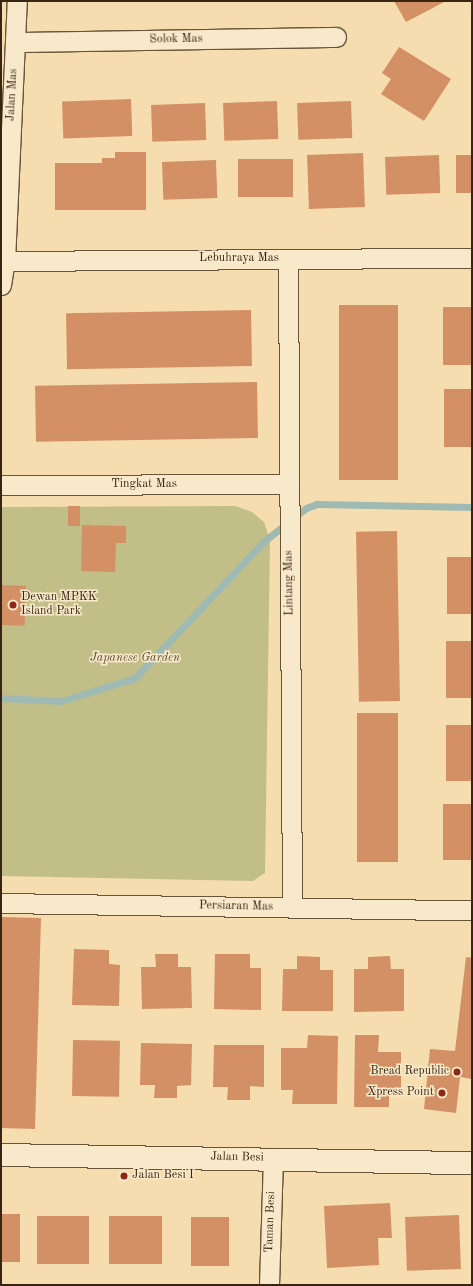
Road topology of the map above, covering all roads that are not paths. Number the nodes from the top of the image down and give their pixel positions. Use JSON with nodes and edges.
{"nodes":[{"id":1,"x":17,"y":1,"type":"edge"},
{"id":2,"x":336,"y":37,"type":"dead end"},
{"id":3,"x":15,"y":42,"type":"junction"},
{"id":4,"x":472,"y":258,"type":"edge"},
{"id":5,"x":288,"y":259,"type":"junction"},
{"id":6,"x":5,"y":261,"type":"junction"},
{"id":7,"x":1,"y":285,"type":"edge"},
{"id":8,"x":288,"y":484,"type":"junction"},
{"id":9,"x":1,"y":485,"type":"edge"},
{"id":10,"x":1,"y":903,"type":"edge"},
{"id":11,"x":292,"y":907,"type":"junction"},
{"id":12,"x":472,"y":910,"type":"edge"},
{"id":13,"x":1,"y":1155,"type":"edge"},
{"id":14,"x":273,"y":1158,"type":"junction"},
{"id":15,"x":472,"y":1163,"type":"edge"},
{"id":16,"x":268,"y":1285,"type":"edge"}],
"edges":[{"from":1,"to":3,"type":"street","name":"Jalan Mas"},
{"from":2,"to":3,"type":"street","name":"Solok Mas"},
{"from":3,"to":6,"type":"street","name":"Jalan Mas"},
{"from":4,"to":5,"type":"street","name":"Lebuhraya Mas"},
{"from":5,"to":6,"type":"street","name":"Lebuhraya Mas"},
{"from":5,"to":8,"type":"street","name":"Lintang Mas"},
{"from":6,"to":7,"type":"street","name":"Jalan Mas"},
{"from":8,"to":9,"type":"street","name":"Tingkat Mas"},
{"from":8,"to":11,"type":"street","name":"Lintang Mas"},
{"from":10,"to":11,"type":"street","name":"Persiaran Mas"},
{"from":11,"to":12,"type":"street","name":"Persiaran Mas"},
{"from":13,"to":14,"type":"street","name":"Jalan Besi"},
{"from":14,"to":15,"type":"street","name":"Jalan Besi"},
{"from":14,"to":16,"type":"street","name":"Taman Besi"}]}
